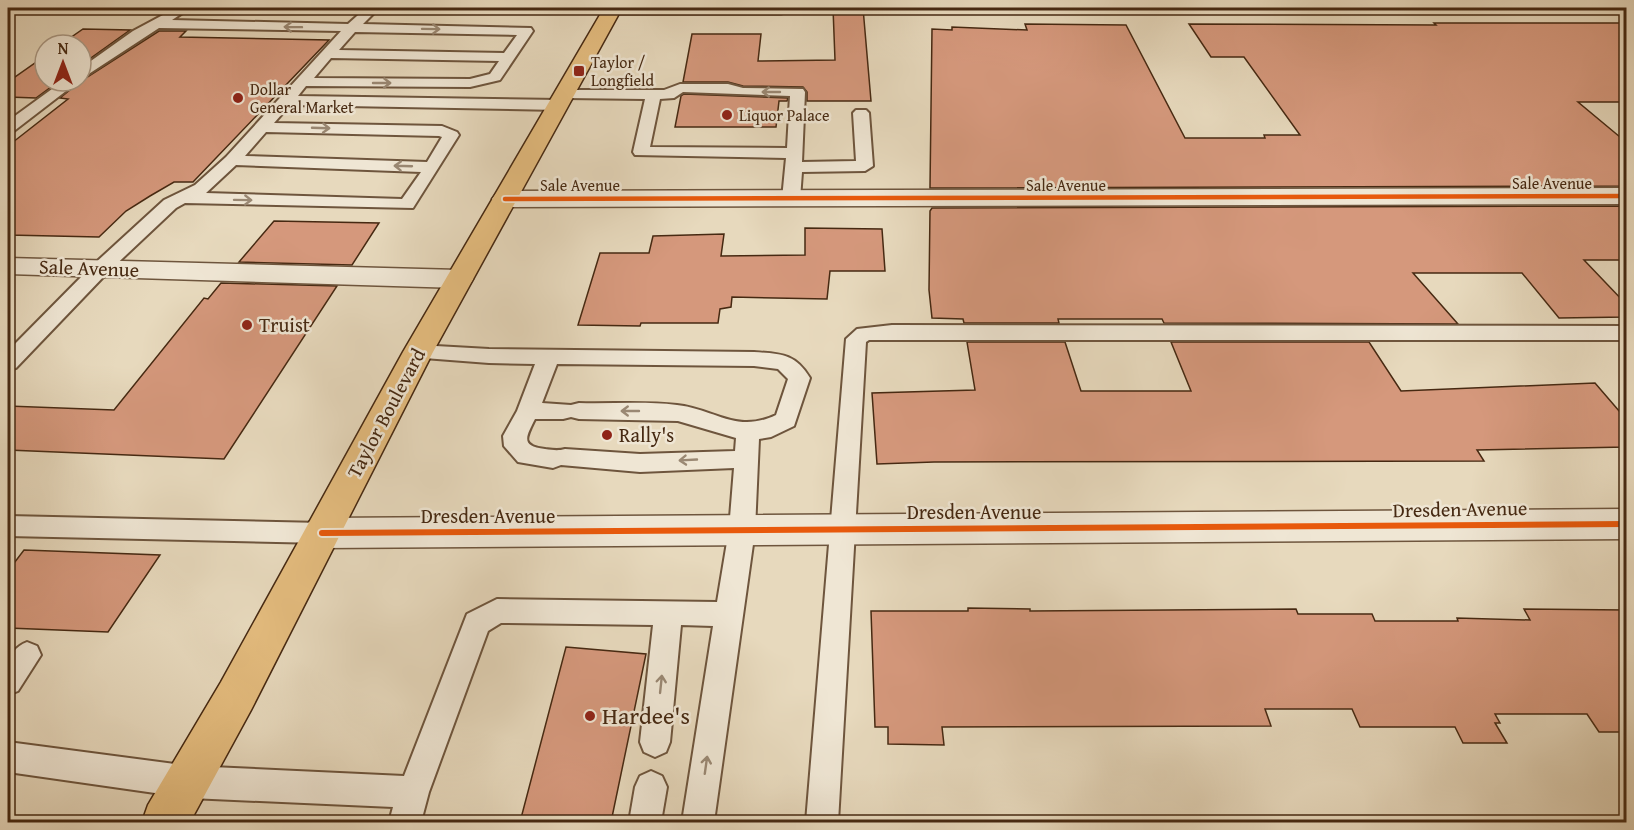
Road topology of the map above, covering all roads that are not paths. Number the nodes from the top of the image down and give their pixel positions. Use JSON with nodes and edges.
{"nodes":[{"id":1,"x":184,"y":8,"type":"edge"},
{"id":2,"x":373,"y":8,"type":"edge"},
{"id":3,"x":614,"y":8,"type":"edge"},
{"id":4,"x":672,"y":8,"type":"edge"},
{"id":5,"x":781,"y":8,"type":"edge"},
{"id":6,"x":160,"y":24,"type":"junction"},
{"id":7,"x":351,"y":28,"type":"junction"},
{"id":8,"x":328,"y":54,"type":"junction"},
{"id":9,"x":508,"y":57,"type":"junction"},
{"id":10,"x":93,"y":66,"type":"edge"},
{"id":11,"x":303,"y":82,"type":"junction"},
{"id":12,"x":743,"y":92,"type":"junction"},
{"id":13,"x":55,"y":93,"type":"edge"},
{"id":14,"x":661,"y":94,"type":"junction"},
{"id":15,"x":685,"y":98,"type":"dead end"},
{"id":16,"x":712,"y":98,"type":"dead end"},
{"id":17,"x":286,"y":100,"type":"junction"},
{"id":18,"x":562,"y":100,"type":"junction"},
{"id":19,"x":10,"y":105,"type":"dead end"},
{"id":20,"x":37,"y":106,"type":"junction"},
{"id":21,"x":861,"y":113,"type":"dead end"},
{"id":22,"x":263,"y":126,"type":"junction"},
{"id":23,"x":8,"y":128,"type":"edge"},
{"id":24,"x":232,"y":160,"type":"junction"},
{"id":25,"x":794,"y":160,"type":"junction"},
{"id":26,"x":432,"y":167,"type":"junction"},
{"id":27,"x":1626,"y":196,"type":"edge"},
{"id":28,"x":185,"y":198,"type":"junction"},
{"id":29,"x":505,"y":199,"type":"junction"},
{"id":30,"x":791,"y":199,"type":"junction"},
{"id":31,"x":8,"y":266,"type":"edge"},
{"id":32,"x":100,"y":268,"type":"junction"},
{"id":33,"x":459,"y":279,"type":"junction"},
{"id":34,"x":1626,"y":333,"type":"edge"},
{"id":35,"x":418,"y":352,"type":"junction"},
{"id":36,"x":549,"y":356,"type":"junction"},
{"id":37,"x":8,"y":363,"type":"edge"},
{"id":38,"x":528,"y":411,"type":"junction"},
{"id":39,"x":748,"y":430,"type":"junction"},
{"id":40,"x":746,"y":459,"type":"junction"},
{"id":41,"x":1626,"y":524,"type":"edge"},
{"id":42,"x":8,"y":526,"type":"edge"},
{"id":43,"x":842,"y":529,"type":"junction"},
{"id":44,"x":742,"y":530,"type":"junction"},
{"id":45,"x":322,"y":533,"type":"junction"},
{"id":46,"x":668,"y":614,"type":"junction"},
{"id":47,"x":729,"y":614,"type":"junction"},
{"id":48,"x":27,"y":655,"type":"dead end"},
{"id":49,"x":8,"y":682,"type":"edge"},
{"id":50,"x":655,"y":742,"type":"dead end"},
{"id":51,"x":8,"y":757,"type":"edge"},
{"id":52,"x":190,"y":782,"type":"junction"},
{"id":53,"x":651,"y":787,"type":"dead end"},
{"id":54,"x":413,"y":792,"type":"junction"},
{"id":55,"x":165,"y":822,"type":"edge"},
{"id":56,"x":405,"y":822,"type":"edge"},
{"id":57,"x":645,"y":822,"type":"edge"},
{"id":58,"x":698,"y":822,"type":"edge"},
{"id":59,"x":822,"y":822,"type":"edge"}],
"edges":[{"from":1,"to":6,"type":"lane"},
{"from":2,"to":7,"type":"lane"},
{"from":3,"to":4,"type":"street"},
{"from":3,"to":18,"type":"main road","name":"Taylor Boulevard"},
{"from":4,"to":5,"type":"street"},
{"from":7,"to":6,"type":"lane","one_way":true},
{"from":6,"to":10,"type":"lane"},
{"from":7,"to":8,"type":"lane"},
{"from":7,"to":9,"type":"lane","one_way":true},
{"from":8,"to":9,"type":"lane"},
{"from":8,"to":11,"type":"lane"},
{"from":11,"to":9,"type":"lane","one_way":true},
{"from":11,"to":17,"type":"lane"},
{"from":12,"to":14,"type":"lane"},
{"from":12,"to":16,"type":"lane"},
{"from":25,"to":12,"type":"lane","one_way":true},
{"from":13,"to":20,"type":"lane"},
{"from":14,"to":15,"type":"lane"},
{"from":14,"to":18,"type":"lane"},
{"from":14,"to":25,"type":"lane"},
{"from":17,"to":18,"type":"lane"},
{"from":17,"to":22,"type":"lane"},
{"from":18,"to":29,"type":"main road","name":"Taylor Boulevard"},
{"from":19,"to":20,"type":"lane"},
{"from":20,"to":23,"type":"lane"},
{"from":21,"to":25,"type":"lane"},
{"from":22,"to":24,"type":"lane"},
{"from":22,"to":26,"type":"lane","one_way":true},
{"from":26,"to":24,"type":"lane","one_way":true},
{"from":24,"to":28,"type":"lane"},
{"from":25,"to":30,"type":"lane"},
{"from":28,"to":26,"type":"lane","one_way":true},
{"from":27,"to":30,"type":"street","name":"Sale Avenue"},
{"from":28,"to":32,"type":"lane"},
{"from":29,"to":30,"type":"street","name":"Sale Avenue"},
{"from":29,"to":33,"type":"main road","name":"Taylor Boulevard"},
{"from":31,"to":32,"type":"street","name":"Sale Avenue"},
{"from":32,"to":33,"type":"street","name":"Sale Avenue"},
{"from":32,"to":37,"type":"lane"},
{"from":33,"to":35,"type":"main road","name":"Taylor Boulevard"},
{"from":34,"to":43,"type":"lane"},
{"from":35,"to":36,"type":"lane"},
{"from":35,"to":45,"type":"main road","name":"Taylor Boulevard"},
{"from":36,"to":38,"type":"lane"},
{"from":36,"to":39,"type":"lane"},
{"from":39,"to":38,"type":"lane","one_way":true},
{"from":40,"to":38,"type":"lane","one_way":true},
{"from":39,"to":40,"type":"lane"},
{"from":40,"to":44,"type":"lane"},
{"from":41,"to":43,"type":"street","name":"Dresden Avenue"},
{"from":42,"to":45,"type":"lane"},
{"from":43,"to":44,"type":"street","name":"Dresden Avenue"},
{"from":43,"to":59,"type":"lane"},
{"from":44,"to":45,"type":"street","name":"Dresden Avenue"},
{"from":44,"to":47,"type":"lane"},
{"from":45,"to":52,"type":"main road","name":"Taylor Boulevard"},
{"from":46,"to":47,"type":"lane"},
{"from":50,"to":46,"type":"lane","one_way":true},
{"from":46,"to":54,"type":"lane"},
{"from":58,"to":47,"type":"lane","one_way":true},
{"from":48,"to":49,"type":"lane"},
{"from":51,"to":52,"type":"lane"},
{"from":52,"to":54,"type":"lane"},
{"from":52,"to":55,"type":"main road","name":"Taylor Boulevard"},
{"from":53,"to":57,"type":"lane"},
{"from":54,"to":56,"type":"lane"}]}
